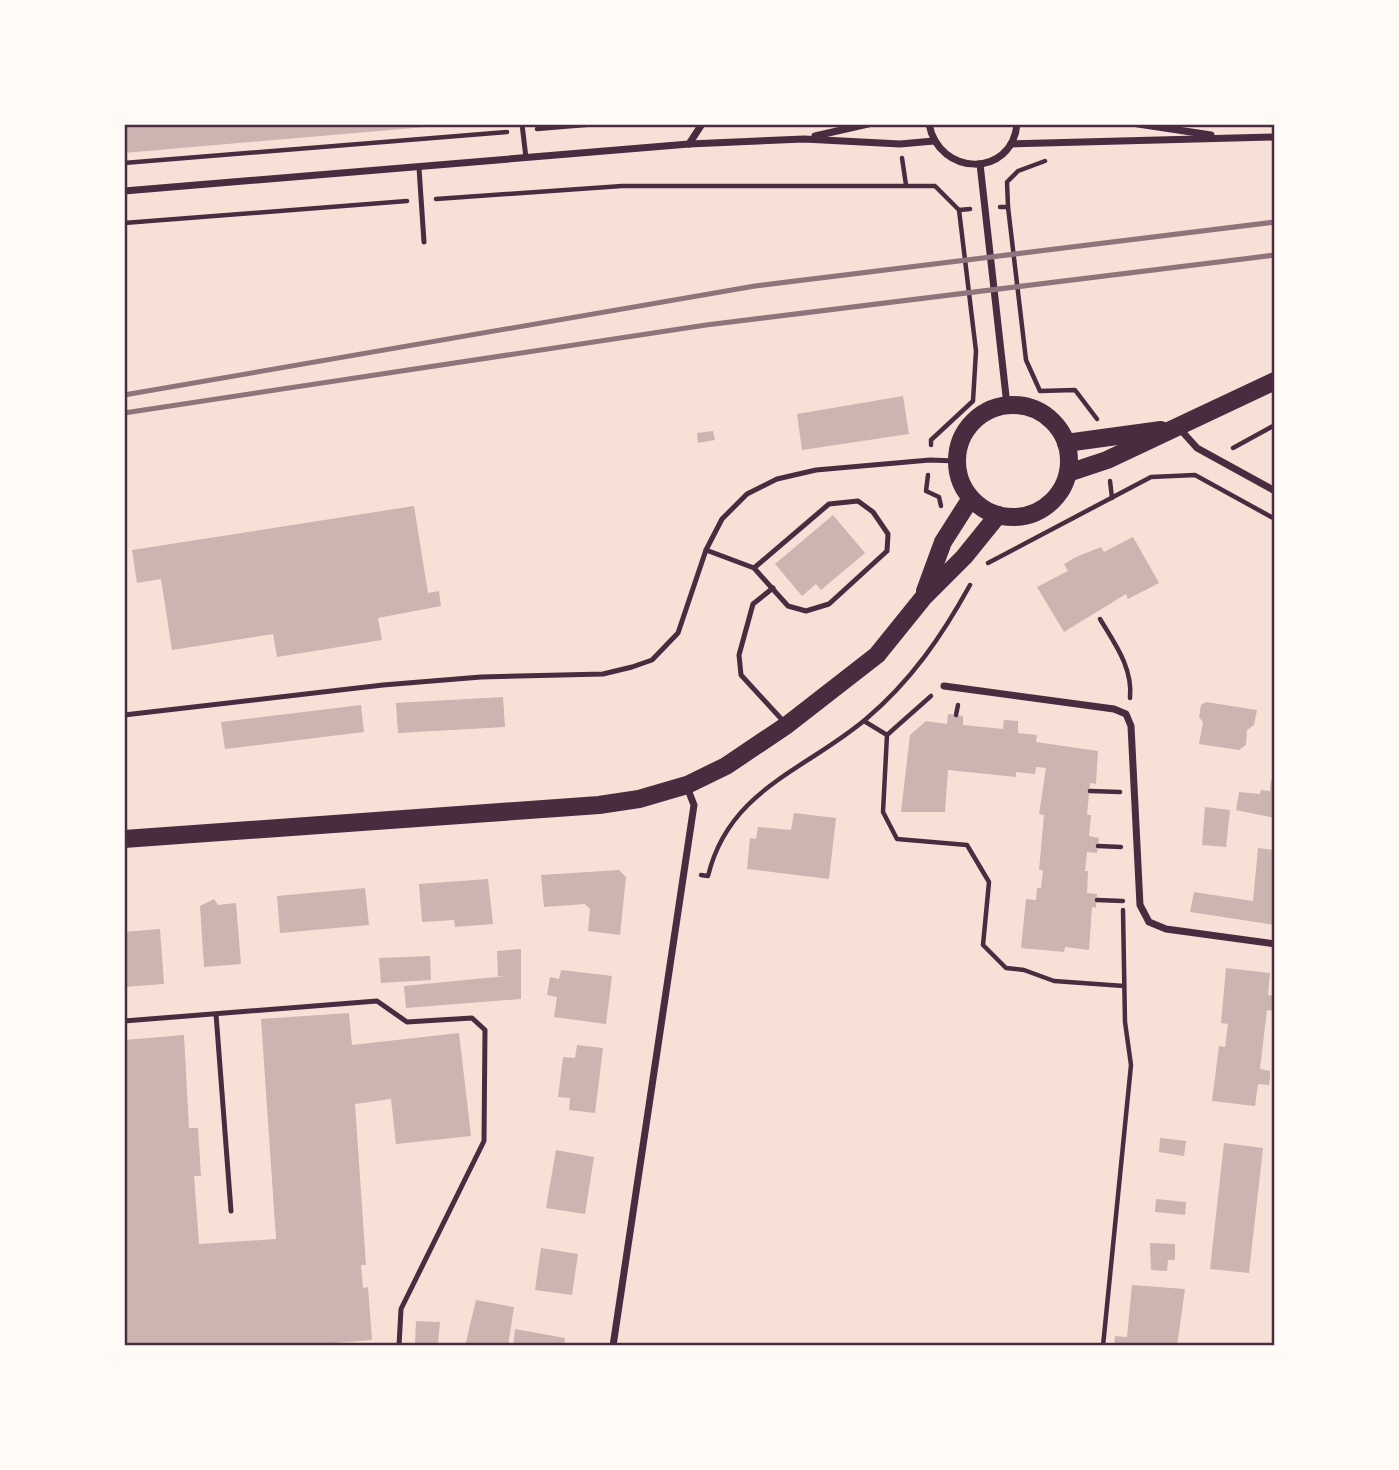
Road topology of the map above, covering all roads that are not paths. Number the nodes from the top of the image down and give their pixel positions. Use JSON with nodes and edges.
{"nodes":[{"id":1,"x":702,"y":124,"type":"edge"},
{"id":2,"x":868,"y":124,"type":"edge"},
{"id":3,"x":929,"y":124,"type":"edge"},
{"id":4,"x":1017,"y":124,"type":"edge"},
{"id":5,"x":1138,"y":124,"type":"edge"},
{"id":6,"x":522,"y":127,"type":"edge"},
{"id":7,"x":1275,"y":137,"type":"edge"},
{"id":8,"x":1229,"y":138,"type":"junction"},
{"id":9,"x":804,"y":139,"type":"junction"},
{"id":10,"x":934,"y":141,"type":"junction"},
{"id":11,"x":688,"y":144,"type":"junction"},
{"id":12,"x":1011,"y":144,"type":"junction"},
{"id":13,"x":526,"y":158,"type":"junction"},
{"id":14,"x":980,"y":164,"type":"junction"},
{"id":15,"x":419,"y":168,"type":"junction"},
{"id":16,"x":124,"y":191,"type":"edge"},
{"id":17,"x":424,"y":242,"type":"dead end"},
{"id":18,"x":1275,"y":381,"type":"edge"},
{"id":19,"x":1007,"y":405,"type":"junction"},
{"id":20,"x":1178,"y":428,"type":"junction"},
{"id":21,"x":1066,"y":443,"type":"junction"},
{"id":22,"x":957,"y":461,"type":"junction"},
{"id":23,"x":1068,"y":473,"type":"junction"},
{"id":24,"x":1275,"y":491,"type":"edge"},
{"id":25,"x":971,"y":498,"type":"junction"},
{"id":26,"x":998,"y":515,"type":"junction"},
{"id":27,"x":706,"y":550,"type":"junction"},
{"id":28,"x":754,"y":568,"type":"junction"},
{"id":29,"x":773,"y":588,"type":"junction"},
{"id":30,"x":923,"y":598,"type":"junction"},
{"id":31,"x":944,"y":686,"type":"road end"},
{"id":32,"x":124,"y":715,"type":"edge"},
{"id":33,"x":787,"y":725,"type":"junction"},
{"id":34,"x":687,"y":785,"type":"junction"},
{"id":35,"x":124,"y":839,"type":"edge"},
{"id":36,"x":1275,"y":944,"type":"edge"},
{"id":37,"x":216,"y":1014,"type":"junction"},
{"id":38,"x":124,"y":1021,"type":"edge"},
{"id":39,"x":231,"y":1211,"type":"dead end"},
{"id":40,"x":399,"y":1346,"type":"edge"},
{"id":41,"x":614,"y":1346,"type":"edge"}],
"edges":[{"from":1,"to":11,"type":"street"},
{"from":2,"to":9,"type":"street"},
{"from":3,"to":10,"type":"street"},
{"from":4,"to":12,"type":"street"},
{"from":5,"to":8,"type":"street"},
{"from":6,"to":13,"type":"lane"},
{"from":7,"to":8,"type":"street"},
{"from":8,"to":12,"type":"street"},
{"from":9,"to":10,"type":"street"},
{"from":9,"to":11,"type":"street"},
{"from":10,"to":14,"type":"street"},
{"from":11,"to":13,"type":"street"},
{"from":12,"to":14,"type":"street"},
{"from":13,"to":15,"type":"street"},
{"from":14,"to":19,"type":"street"},
{"from":15,"to":16,"type":"street"},
{"from":15,"to":17,"type":"lane"},
{"from":18,"to":20,"type":"main road"},
{"from":19,"to":21,"type":"main road"},
{"from":19,"to":22,"type":"main road"},
{"from":20,"to":21,"type":"main road"},
{"from":20,"to":23,"type":"main road"},
{"from":20,"to":24,"type":"street"},
{"from":21,"to":23,"type":"main road"},
{"from":22,"to":25,"type":"main road"},
{"from":22,"to":27,"type":"lane"},
{"from":23,"to":26,"type":"main road"},
{"from":25,"to":26,"type":"main road"},
{"from":25,"to":30,"type":"main road"},
{"from":26,"to":30,"type":"main road"},
{"from":27,"to":28,"type":"lane"},
{"from":27,"to":32,"type":"lane"},
{"from":28,"to":29,"type":"lane"},
{"from":28,"to":29,"type":"lane"},
{"from":29,"to":33,"type":"lane"},
{"from":30,"to":33,"type":"main road"},
{"from":31,"to":36,"type":"street"},
{"from":33,"to":34,"type":"main road"},
{"from":34,"to":35,"type":"main road"},
{"from":34,"to":41,"type":"street"},
{"from":37,"to":38,"type":"lane"},
{"from":37,"to":39,"type":"lane"},
{"from":37,"to":40,"type":"lane"}]}
